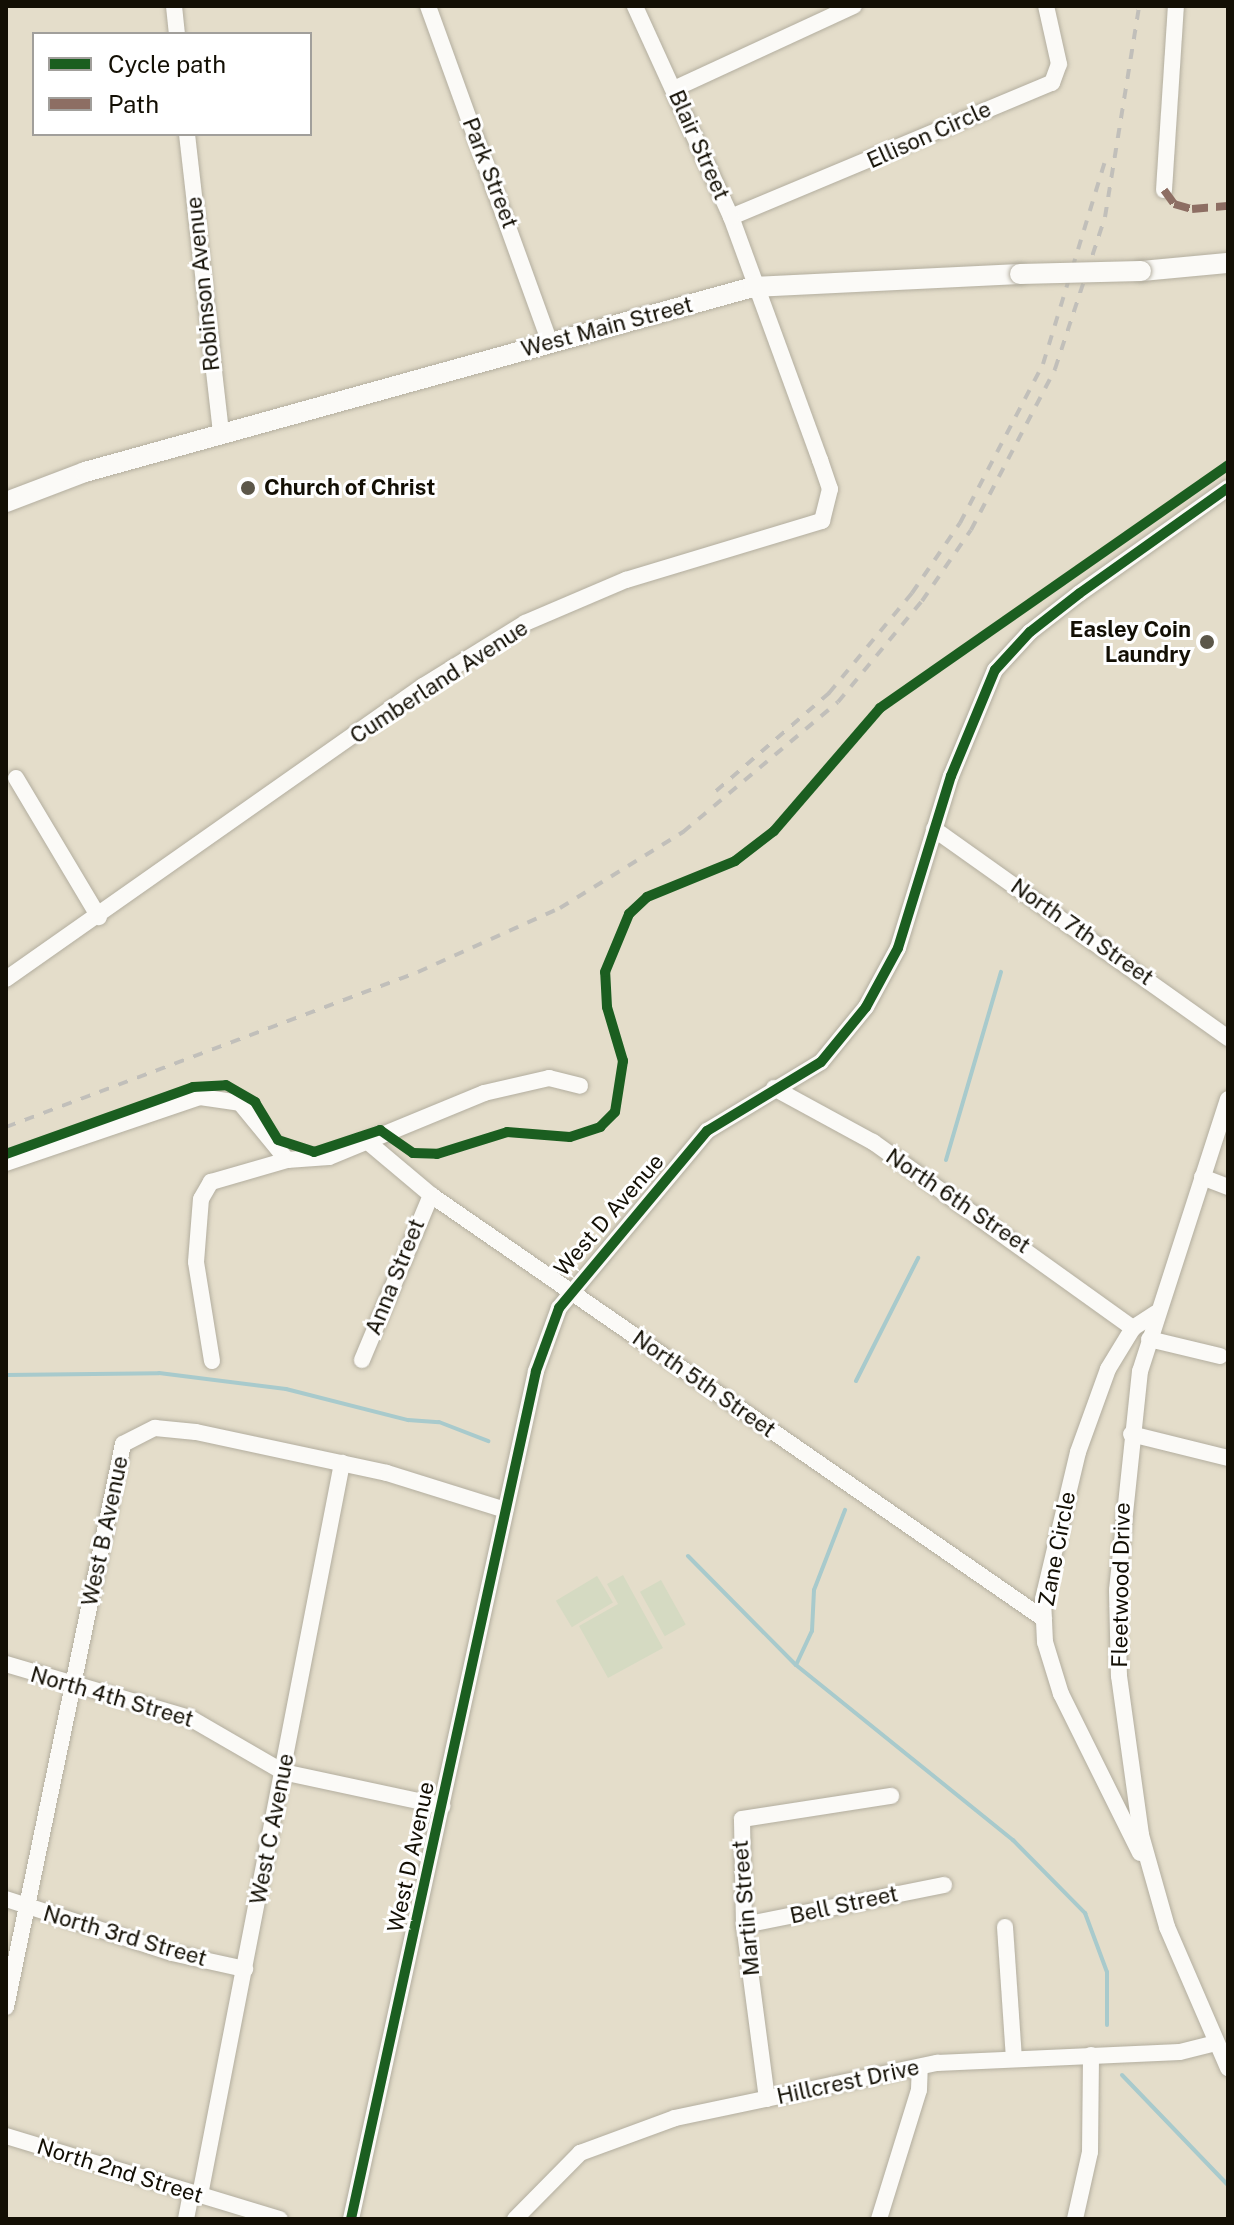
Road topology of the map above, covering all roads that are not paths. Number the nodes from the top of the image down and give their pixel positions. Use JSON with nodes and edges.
{"nodes":[{"id":1,"x":174,"y":6,"type":"edge"},
{"id":2,"x":428,"y":6,"type":"edge"},
{"id":3,"x":635,"y":6,"type":"edge"},
{"id":4,"x":854,"y":6,"type":"edge"},
{"id":5,"x":1046,"y":6,"type":"edge"},
{"id":6,"x":1176,"y":6,"type":"edge"},
{"id":7,"x":177,"y":32,"type":"edge"},
{"id":8,"x":674,"y":89,"type":"junction"},
{"id":9,"x":187,"y":136,"type":"edge"},
{"id":10,"x":1164,"y":190,"type":"dead end"},
{"id":11,"x":731,"y":217,"type":"junction"},
{"id":12,"x":1228,"y":263,"type":"edge"},
{"id":13,"x":753,"y":287,"type":"junction"},
{"id":14,"x":549,"y":341,"type":"junction"},
{"id":15,"x":221,"y":434,"type":"junction"},
{"id":16,"x":1228,"y":488,"type":"edge"},
{"id":17,"x":6,"y":502,"type":"edge"},
{"id":18,"x":16,"y":778,"type":"dead end"},
{"id":19,"x":934,"y":829,"type":"junction"},
{"id":20,"x":99,"y":917,"type":"junction"},
{"id":21,"x":6,"y":979,"type":"edge"},
{"id":22,"x":1228,"y":1038,"type":"edge"},
{"id":23,"x":580,"y":1086,"type":"dead end"},
{"id":24,"x":774,"y":1088,"type":"junction"},
{"id":25,"x":1228,"y":1099,"type":"edge"},
{"id":26,"x":368,"y":1142,"type":"junction"},
{"id":27,"x":287,"y":1160,"type":"junction"},
{"id":28,"x":6,"y":1163,"type":"edge"},
{"id":29,"x":1202,"y":1177,"type":"junction"},
{"id":30,"x":1228,"y":1187,"type":"edge"},
{"id":31,"x":431,"y":1195,"type":"junction"},
{"id":32,"x":570,"y":1291,"type":"junction"},
{"id":33,"x":1156,"y":1313,"type":"junction"},
{"id":34,"x":1133,"y":1328,"type":"junction"},
{"id":35,"x":1149,"y":1339,"type":"junction"},
{"id":36,"x":1220,"y":1356,"type":"dead end"},
{"id":37,"x":362,"y":1360,"type":"dead end"},
{"id":38,"x":212,"y":1361,"type":"dead end"},
{"id":39,"x":1131,"y":1434,"type":"junction"},
{"id":40,"x":1228,"y":1458,"type":"edge"},
{"id":41,"x":342,"y":1463,"type":"junction"},
{"id":42,"x":505,"y":1510,"type":"junction"},
{"id":43,"x":1044,"y":1619,"type":"junction"},
{"id":44,"x":6,"y":1664,"type":"edge"},
{"id":45,"x":72,"y":1686,"type":"junction"},
{"id":46,"x":283,"y":1772,"type":"junction"},
{"id":47,"x":891,"y":1796,"type":"dead end"},
{"id":48,"x":442,"y":1806,"type":"junction"},
{"id":49,"x":1155,"y":1882,"type":"junction"},
{"id":50,"x":944,"y":1885,"type":"dead end"},
{"id":51,"x":6,"y":1899,"type":"edge"},
{"id":52,"x":27,"y":1907,"type":"junction"},
{"id":53,"x":744,"y":1925,"type":"junction"},
{"id":54,"x":1005,"y":1927,"type":"dead end"},
{"id":55,"x":245,"y":1969,"type":"junction"},
{"id":56,"x":6,"y":2007,"type":"edge"},
{"id":57,"x":1216,"y":2043,"type":"junction"},
{"id":58,"x":1091,"y":2055,"type":"junction"},
{"id":59,"x":1014,"y":2058,"type":"junction"},
{"id":60,"x":920,"y":2067,"type":"junction"},
{"id":61,"x":1228,"y":2068,"type":"edge"},
{"id":62,"x":767,"y":2099,"type":"junction"},
{"id":63,"x":6,"y":2136,"type":"edge"},
{"id":64,"x":196,"y":2194,"type":"junction"},
{"id":65,"x":186,"y":2219,"type":"edge"},
{"id":66,"x":280,"y":2219,"type":"edge"},
{"id":67,"x":351,"y":2219,"type":"edge"},
{"id":68,"x":515,"y":2219,"type":"edge"},
{"id":69,"x":879,"y":2219,"type":"edge"},
{"id":70,"x":1075,"y":2219,"type":"edge"}],
"edges":[{"from":1,"to":7,"type":"street"},
{"from":2,"to":14,"type":"street","name":"Park Street"},
{"from":3,"to":8,"type":"street","name":"Blair Street"},
{"from":4,"to":8,"type":"street"},
{"from":5,"to":11,"type":"street","name":"Ellison Circle"},
{"from":6,"to":10,"type":"street"},
{"from":8,"to":11,"type":"street","name":"Blair Street"},
{"from":9,"to":15,"type":"street","name":"Robinson Avenue"},
{"from":11,"to":13,"type":"street","name":"Blair Street"},
{"from":12,"to":13,"type":"main road","name":"West Main Street","bridge":true},
{"from":13,"to":14,"type":"main road","name":"West Main Street"},
{"from":13,"to":20,"type":"street","name":"Cumberland Avenue"},
{"from":14,"to":15,"type":"main road","name":"West Main Street"},
{"from":15,"to":17,"type":"main road","name":"West Main Street"},
{"from":16,"to":19,"type":"street","name":"West D Avenue"},
{"from":18,"to":20,"type":"street"},
{"from":19,"to":22,"type":"street","name":"North 7th Street"},
{"from":19,"to":24,"type":"street","name":"West D Avenue"},
{"from":20,"to":21,"type":"street","name":"Cumberland Avenue"},
{"from":23,"to":26,"type":"street"},
{"from":24,"to":32,"type":"street","name":"West D Avenue"},
{"from":24,"to":34,"type":"street","name":"North 6th Street"},
{"from":25,"to":29,"type":"street","name":"Fleetwood Drive"},
{"from":26,"to":27,"type":"street"},
{"from":26,"to":31,"type":"street","name":"North 5th Street"},
{"from":27,"to":28,"type":"street"},
{"from":27,"to":38,"type":"street"},
{"from":29,"to":30,"type":"street"},
{"from":29,"to":33,"type":"street","name":"Fleetwood Drive"},
{"from":31,"to":32,"type":"street","name":"North 5th Street"},
{"from":31,"to":37,"type":"street","name":"Anna Street"},
{"from":32,"to":42,"type":"street","name":"West D Avenue"},
{"from":32,"to":43,"type":"street","name":"North 5th Street"},
{"from":33,"to":34,"type":"street","name":"Zane Circle"},
{"from":33,"to":35,"type":"street","name":"Fleetwood Drive"},
{"from":34,"to":43,"type":"street","name":"Zane Circle"},
{"from":35,"to":36,"type":"street"},
{"from":35,"to":39,"type":"street","name":"Fleetwood Drive"},
{"from":39,"to":40,"type":"street"},
{"from":39,"to":49,"type":"street","name":"Fleetwood Drive"},
{"from":41,"to":42,"type":"street","name":"West B Avenue"},
{"from":41,"to":45,"type":"street","name":"West B Avenue"},
{"from":41,"to":46,"type":"street","name":"West C Avenue"},
{"from":42,"to":48,"type":"street","name":"West D Avenue"},
{"from":43,"to":49,"type":"street","name":"Zane Circle"},
{"from":44,"to":45,"type":"street","name":"North 4th Street"},
{"from":45,"to":46,"type":"street","name":"North 4th Street"},
{"from":45,"to":52,"type":"street","name":"West B Avenue"},
{"from":46,"to":48,"type":"street","name":"North 4th Street"},
{"from":46,"to":55,"type":"street","name":"West C Avenue"},
{"from":47,"to":53,"type":"street","name":"Martin Street"},
{"from":48,"to":67,"type":"street","name":"West D Avenue"},
{"from":49,"to":57,"type":"street","name":"Fleetwood Drive"},
{"from":50,"to":53,"type":"street","name":"Bell Street"},
{"from":51,"to":52,"type":"street","name":"North 3rd Street"},
{"from":52,"to":55,"type":"street","name":"North 3rd Street"},
{"from":52,"to":56,"type":"street","name":"West B Avenue"},
{"from":53,"to":62,"type":"street","name":"Martin Street"},
{"from":54,"to":59,"type":"street"},
{"from":55,"to":64,"type":"street","name":"West C Avenue"},
{"from":57,"to":58,"type":"street","name":"Hillcrest Drive"},
{"from":57,"to":61,"type":"street","name":"Fleetwood Drive"},
{"from":58,"to":59,"type":"street","name":"Hillcrest Drive"},
{"from":58,"to":70,"type":"street"},
{"from":59,"to":60,"type":"street","name":"Hillcrest Drive"},
{"from":60,"to":62,"type":"street","name":"Hillcrest Drive"},
{"from":60,"to":69,"type":"street"},
{"from":62,"to":68,"type":"street","name":"Hillcrest Drive"},
{"from":63,"to":64,"type":"street","name":"North 2nd Street"},
{"from":64,"to":65,"type":"street","name":"West C Avenue"},
{"from":64,"to":66,"type":"street","name":"North 2nd Street"}]}
